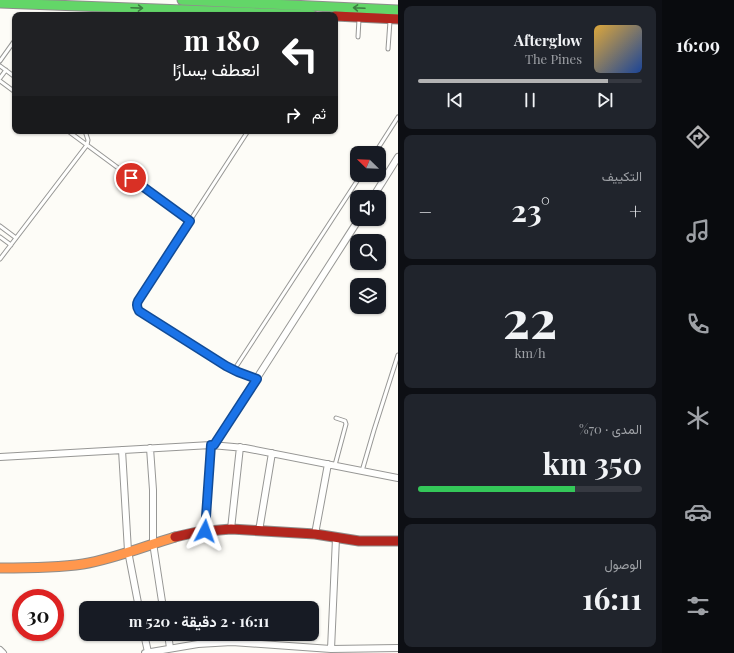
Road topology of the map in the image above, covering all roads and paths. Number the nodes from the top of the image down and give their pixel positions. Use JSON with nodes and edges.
{"nodes":[{"id":1,"x":182,"y":0,"type":"edge"},
{"id":2,"x":0,"y":3,"type":"edge"},
{"id":3,"x":398,"y":10,"type":"edge"},
{"id":4,"x":234,"y":12,"type":"edge"},
{"id":5,"x":338,"y":16,"type":"edge"},
{"id":6,"x":359,"y":17,"type":"junction"},
{"id":7,"x":394,"y":19,"type":"edge"},
{"id":8,"x":358,"y":37,"type":"dead end"},
{"id":9,"x":12,"y":44,"type":"edge"},
{"id":10,"x":388,"y":49,"type":"dead end"},
{"id":11,"x":0,"y":61,"type":"edge"},
{"id":12,"x":0,"y":66,"type":"edge"},
{"id":13,"x":6,"y":70,"type":"junction"},
{"id":14,"x":12,"y":75,"type":"edge"},
{"id":15,"x":0,"y":78,"type":"edge"},
{"id":16,"x":0,"y":81,"type":"edge"},
{"id":17,"x":12,"y":90,"type":"edge"},
{"id":18,"x":398,"y":118,"type":"edge"},
{"id":19,"x":72,"y":134,"type":"edge"},
{"id":20,"x":86,"y":134,"type":"edge"},
{"id":21,"x":246,"y":134,"type":"edge"},
{"id":22,"x":87,"y":145,"type":"junction"},
{"id":23,"x":380,"y":146,"type":"edge"},
{"id":24,"x":398,"y":157,"type":"edge"},
{"id":25,"x":355,"y":182,"type":"edge"},
{"id":26,"x":377,"y":190,"type":"edge"},
{"id":27,"x":190,"y":221,"type":"junction"},
{"id":28,"x":0,"y":226,"type":"edge"},
{"id":29,"x":355,"y":226,"type":"edge"},
{"id":30,"x":0,"y":237,"type":"edge"},
{"id":31,"x":16,"y":238,"type":"junction"},
{"id":32,"x":11,"y":245,"type":"junction"},
{"id":33,"x":0,"y":259,"type":"edge"},
{"id":34,"x":398,"y":355,"type":"edge"},
{"id":35,"x":234,"y":370,"type":"junction"},
{"id":36,"x":257,"y":379,"type":"junction"},
{"id":37,"x":336,"y":418,"type":"dead end"},
{"id":38,"x":212,"y":445,"type":"junction"},
{"id":39,"x":240,"y":447,"type":"junction"},
{"id":40,"x":150,"y":448,"type":"junction"},
{"id":41,"x":122,"y":450,"type":"junction"},
{"id":42,"x":272,"y":453,"type":"junction"},
{"id":43,"x":0,"y":457,"type":"edge"},
{"id":44,"x":328,"y":464,"type":"junction"},
{"id":45,"x":334,"y":465,"type":"junction"},
{"id":46,"x":362,"y":471,"type":"junction"},
{"id":47,"x":398,"y":478,"type":"edge"},
{"id":48,"x":231,"y":529,"type":"junction"},
{"id":49,"x":205,"y":531,"type":"junction"},
{"id":50,"x":259,"y":531,"type":"junction"},
{"id":51,"x":315,"y":534,"type":"junction"},
{"id":52,"x":336,"y":538,"type":"junction"},
{"id":53,"x":398,"y":541,"type":"edge"},
{"id":54,"x":153,"y":543,"type":"junction"},
{"id":55,"x":128,"y":551,"type":"junction"},
{"id":56,"x":0,"y":568,"type":"edge"},
{"id":57,"x":138,"y":601,"type":"edge"},
{"id":58,"x":163,"y":601,"type":"edge"},
{"id":59,"x":145,"y":641,"type":"edge"},
{"id":60,"x":169,"y":641,"type":"edge"},
{"id":61,"x":170,"y":648,"type":"junction"},
{"id":62,"x":398,"y":648,"type":"edge"},
{"id":63,"x":331,"y":649,"type":"junction"},
{"id":64,"x":0,"y":650,"type":"edge"},
{"id":65,"x":3,"y":653,"type":"edge"},
{"id":66,"x":147,"y":653,"type":"edge"}],
"edges":[{"from":3,"to":1,"type":"main road","one_way":true},
{"from":2,"to":4,"type":"main road","one_way":true},
{"from":5,"to":6,"type":"main road"},
{"from":6,"to":7,"type":"main road"},
{"from":6,"to":8,"type":"lane"},
{"from":7,"to":10,"type":"lane"},
{"from":9,"to":11,"type":"lane"},
{"from":12,"to":13,"type":"lane"},
{"from":13,"to":14,"type":"lane"},
{"from":13,"to":15,"type":"lane"},
{"from":16,"to":17,"type":"lane"},
{"from":18,"to":23,"type":"lane"},
{"from":19,"to":22,"type":"lane"},
{"from":20,"to":22,"type":"lane"},
{"from":21,"to":27,"type":"lane"},
{"from":22,"to":27,"type":"lane"},
{"from":22,"to":31,"type":"lane"},
{"from":24,"to":26,"type":"street"},
{"from":25,"to":35,"type":"lane"},
{"from":27,"to":35,"type":"lane"},
{"from":28,"to":31,"type":"lane"},
{"from":29,"to":36,"type":"street"},
{"from":30,"to":32,"type":"lane"},
{"from":31,"to":32,"type":"lane"},
{"from":32,"to":33,"type":"lane"},
{"from":34,"to":46,"type":"lane"},
{"from":35,"to":36,"type":"lane"},
{"from":36,"to":38,"type":"street"},
{"from":37,"to":45,"type":"lane"},
{"from":38,"to":39,"type":"street"},
{"from":38,"to":40,"type":"street"},
{"from":38,"to":49,"type":"street"},
{"from":39,"to":42,"type":"street"},
{"from":39,"to":48,"type":"street"},
{"from":40,"to":41,"type":"street"},
{"from":40,"to":54,"type":"street"},
{"from":41,"to":43,"type":"street"},
{"from":41,"to":55,"type":"street"},
{"from":42,"to":44,"type":"street"},
{"from":42,"to":50,"type":"street"},
{"from":44,"to":45,"type":"street"},
{"from":44,"to":51,"type":"street"},
{"from":45,"to":46,"type":"street"},
{"from":46,"to":47,"type":"street"},
{"from":48,"to":49,"type":"main road"},
{"from":48,"to":50,"type":"main road"},
{"from":49,"to":54,"type":"main road"},
{"from":50,"to":51,"type":"main road"},
{"from":51,"to":52,"type":"main road"},
{"from":52,"to":53,"type":"main road"},
{"from":52,"to":63,"type":"street"},
{"from":54,"to":55,"type":"main road"},
{"from":54,"to":58,"type":"street"},
{"from":55,"to":56,"type":"main road"},
{"from":55,"to":57,"type":"street"},
{"from":59,"to":66,"type":"street"},
{"from":60,"to":61,"type":"street"},
{"from":61,"to":63,"type":"street"},
{"from":61,"to":66,"type":"street"},
{"from":62,"to":63,"type":"street"},
{"from":64,"to":65,"type":"street"}]}
